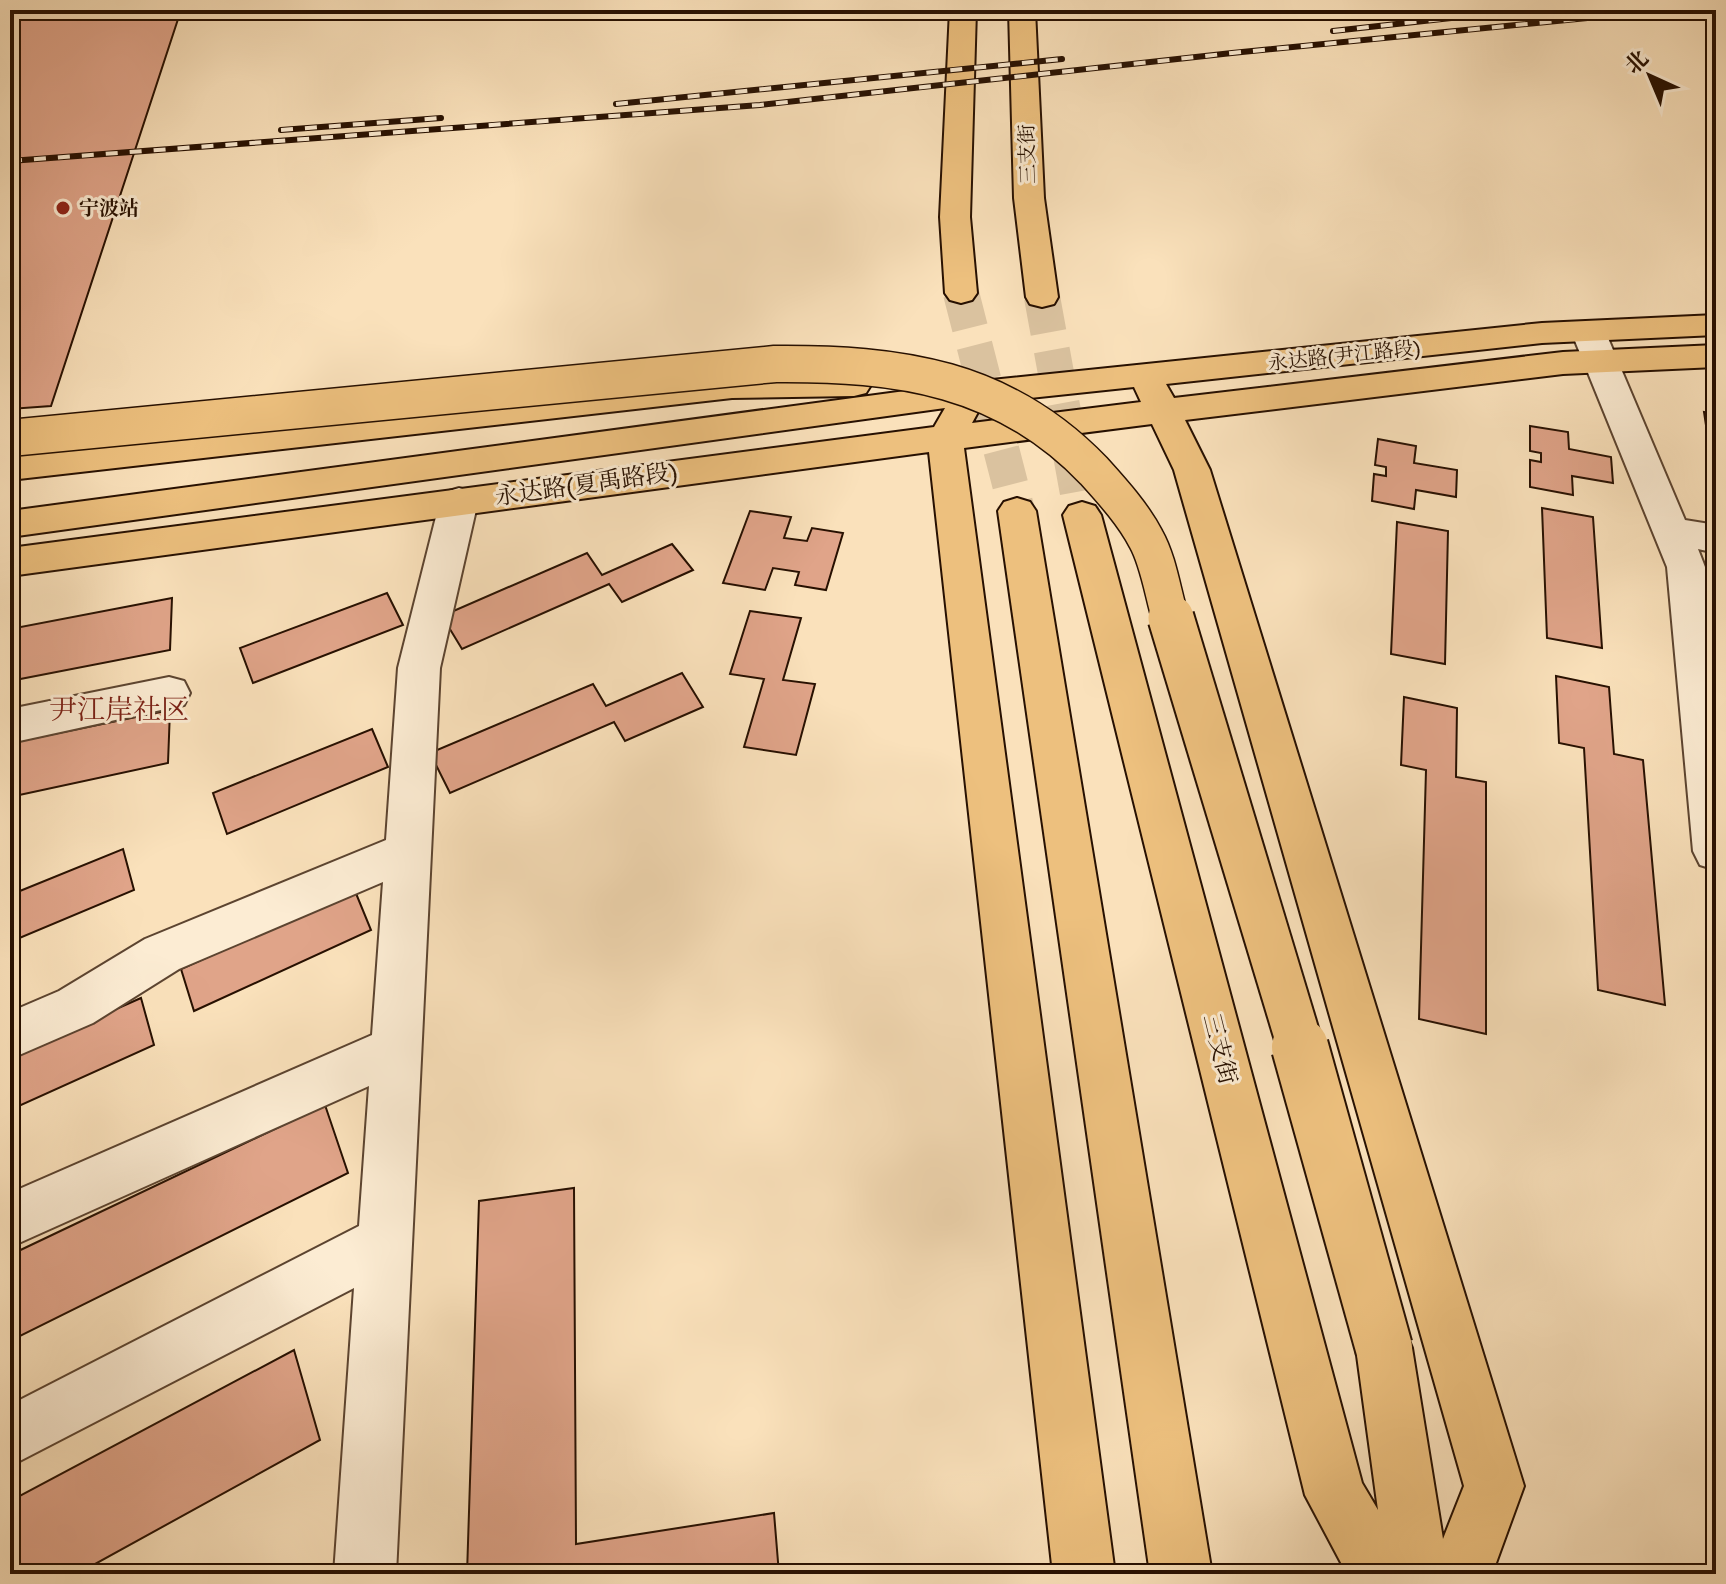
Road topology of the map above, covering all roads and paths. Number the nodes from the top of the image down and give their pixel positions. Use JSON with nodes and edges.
{"nodes":[{"id":1,"x":963,"y":10,"type":"edge"},
{"id":2,"x":1022,"y":10,"type":"edge"},
{"id":3,"x":961,"y":293,"type":"tunnel mouth"},
{"id":4,"x":1042,"y":297,"type":"tunnel mouth"},
{"id":5,"x":1716,"y":325,"type":"edge"},
{"id":6,"x":1594,"y":346,"type":"junction"},
{"id":7,"x":1716,"y":356,"type":"edge"},
{"id":8,"x":972,"y":393,"type":"junction"},
{"id":9,"x":1154,"y":394,"type":"junction"},
{"id":10,"x":10,"y":438,"type":"edge"},
{"id":11,"x":945,"y":438,"type":"junction"},
{"id":12,"x":10,"y":467,"type":"edge"},
{"id":13,"x":459,"y":501,"type":"junction"},
{"id":14,"x":1017,"y":511,"type":"tunnel mouth"},
{"id":15,"x":1082,"y":515,"type":"tunnel mouth"},
{"id":16,"x":10,"y":524,"type":"edge"},
{"id":17,"x":1672,"y":531,"type":"junction"},
{"id":18,"x":1716,"y":539,"type":"edge"},
{"id":19,"x":10,"y":562,"type":"edge"},
{"id":20,"x":169,"y":693,"type":"dead end"},
{"id":21,"x":10,"y":726,"type":"edge"},
{"id":22,"x":1712,"y":768,"type":"edge"},
{"id":23,"x":408,"y":851,"type":"junction"},
{"id":24,"x":1716,"y":851,"type":"edge"},
{"id":25,"x":10,"y":1036,"type":"edge"},
{"id":26,"x":397,"y":1049,"type":"junction"},
{"id":27,"x":10,"y":1220,"type":"edge"},
{"id":28,"x":385,"y":1242,"type":"junction"},
{"id":29,"x":10,"y":1437,"type":"edge"},
{"id":30,"x":365,"y":1574,"type":"edge"},
{"id":31,"x":1084,"y":1574,"type":"edge"},
{"id":32,"x":1181,"y":1574,"type":"edge"},
{"id":33,"x":1381,"y":1574,"type":"edge"},
{"id":34,"x":1418,"y":1574,"type":"edge"},
{"id":35,"x":1461,"y":1574,"type":"edge"}],
"edges":[{"from":1,"to":3,"type":"main road"},
{"from":2,"to":4,"type":"main road","name":"三支街"},
{"from":5,"to":6,"type":"main road","name":"永达路(尹江路段)"},
{"from":6,"to":7,"type":"main road","name":"永达路(尹江路段)"},
{"from":6,"to":9,"type":"main road","name":"永达路(尹江路段)"},
{"from":6,"to":17,"type":"street"},
{"from":8,"to":9,"type":"main road","name":"永达路(尹江路段)"},
{"from":8,"to":11,"type":"main road"},
{"from":8,"to":12,"type":"main road"},
{"from":8,"to":16,"type":"main road","name":"永达路(夏禹路段)"},
{"from":9,"to":11,"type":"main road","name":"永达路(夏禹路段)"},
{"from":9,"to":35,"type":"main road"},
{"from":10,"to":34,"type":"main road","bridge":true},
{"from":11,"to":13,"type":"main road","name":"永达路(夏禹路段)"},
{"from":11,"to":31,"type":"main road"},
{"from":13,"to":19,"type":"main road","name":"永达路(夏禹路段)"},
{"from":13,"to":23,"type":"street"},
{"from":14,"to":32,"type":"main road"},
{"from":15,"to":33,"type":"main road","name":"三支街"},
{"from":17,"to":18,"type":"street"},
{"from":17,"to":22,"type":"street"},
{"from":20,"to":21,"type":"street"},
{"from":22,"to":24,"type":"street"},
{"from":23,"to":25,"type":"street"},
{"from":23,"to":26,"type":"street"},
{"from":26,"to":27,"type":"street"},
{"from":26,"to":28,"type":"street"},
{"from":28,"to":29,"type":"street"},
{"from":28,"to":30,"type":"street"}]}
